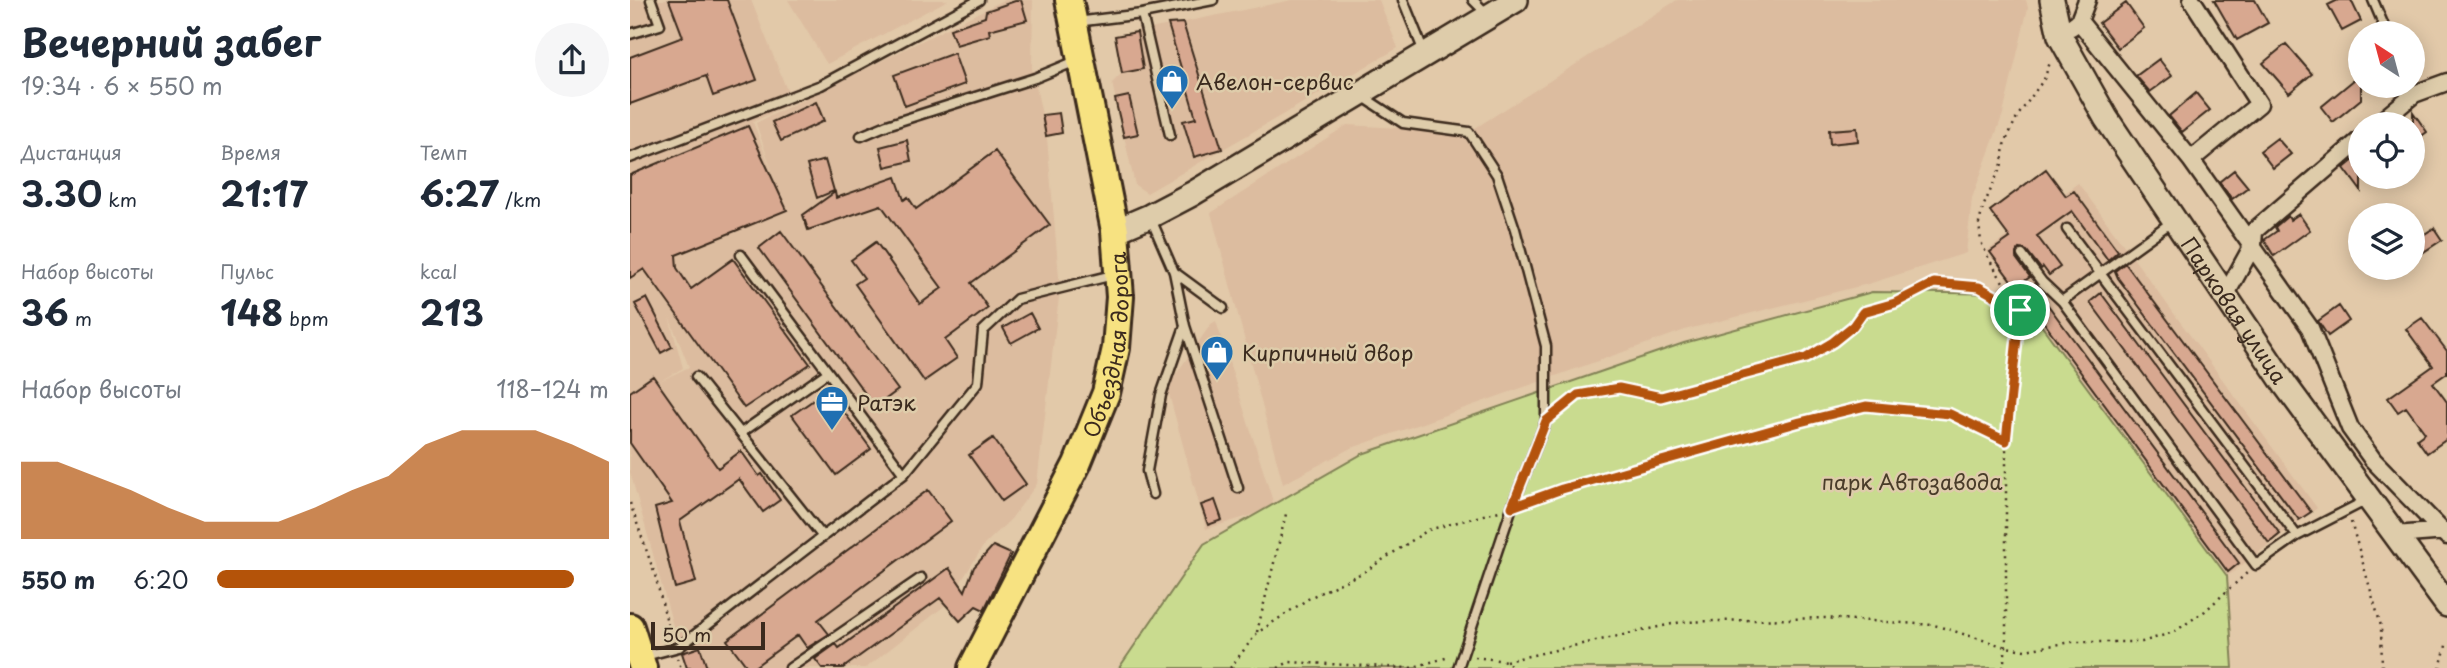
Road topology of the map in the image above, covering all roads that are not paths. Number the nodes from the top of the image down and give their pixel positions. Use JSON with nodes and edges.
{"nodes":[{"id":1,"x":651,"y":0,"type":"edge"},
{"id":2,"x":979,"y":0,"type":"edge"},
{"id":3,"x":1213,"y":0,"type":"edge"},
{"id":4,"x":1403,"y":0,"type":"edge"},
{"id":5,"x":1473,"y":0,"type":"edge"},
{"id":6,"x":1516,"y":0,"type":"edge"},
{"id":7,"x":2052,"y":0,"type":"edge"},
{"id":8,"x":2087,"y":0,"type":"edge"},
{"id":9,"x":2192,"y":0,"type":"edge"},
{"id":10,"x":2373,"y":0,"type":"edge"},
{"id":11,"x":1071,"y":11,"type":"edge"},
{"id":12,"x":1142,"y":14,"type":"junction"},
{"id":13,"x":1490,"y":16,"type":"junction"},
{"id":14,"x":2382,"y":21,"type":"edge"},
{"id":15,"x":2069,"y":29,"type":"junction"},
{"id":16,"x":630,"y":34,"type":"edge"},
{"id":17,"x":1425,"y":55,"type":"junction"},
{"id":18,"x":1082,"y":58,"type":"junction"},
{"id":19,"x":2447,"y":82,"type":"edge"},
{"id":20,"x":2426,"y":87,"type":"edge"},
{"id":21,"x":1360,"y":94,"type":"junction"},
{"id":22,"x":2404,"y":98,"type":"edge"},
{"id":23,"x":2390,"y":112,"type":"edge"},
{"id":24,"x":1170,"y":135,"type":"dead end"},
{"id":25,"x":861,"y":136,"type":"dead end"},
{"id":26,"x":2348,"y":150,"type":"edge"},
{"id":27,"x":630,"y":158,"type":"edge"},
{"id":28,"x":2191,"y":160,"type":"junction"},
{"id":29,"x":1150,"y":216,"type":"junction"},
{"id":30,"x":2174,"y":221,"type":"junction"},
{"id":31,"x":2067,"y":229,"type":"dead end"},
{"id":32,"x":1115,"y":231,"type":"junction"},
{"id":33,"x":2253,"y":245,"type":"junction"},
{"id":34,"x":741,"y":255,"type":"dead end"},
{"id":35,"x":2022,"y":255,"type":"dead end"},
{"id":36,"x":1174,"y":272,"type":"junction"},
{"id":37,"x":1119,"y":273,"type":"junction"},
{"id":38,"x":2101,"y":274,"type":"junction"},
{"id":39,"x":2225,"y":296,"type":"junction"},
{"id":40,"x":2062,"y":301,"type":"junction"},
{"id":41,"x":1223,"y":308,"type":"dead end"},
{"id":42,"x":1185,"y":326,"type":"junction"},
{"id":43,"x":828,"y":372,"type":"junction"},
{"id":44,"x":696,"y":377,"type":"dead end"},
{"id":45,"x":741,"y":433,"type":"junction"},
{"id":46,"x":2373,"y":460,"type":"junction"},
{"id":47,"x":904,"y":474,"type":"junction"},
{"id":48,"x":2355,"y":480,"type":"junction"},
{"id":49,"x":1238,"y":488,"type":"dead end"},
{"id":50,"x":1153,"y":494,"type":"dead end"},
{"id":51,"x":2369,"y":499,"type":"junction"},
{"id":52,"x":2446,"y":533,"type":"edge"},
{"id":53,"x":2395,"y":535,"type":"junction"},
{"id":54,"x":2297,"y":536,"type":"junction"},
{"id":55,"x":823,"y":537,"type":"junction"},
{"id":56,"x":921,"y":578,"type":"dead end"},
{"id":57,"x":2447,"y":605,"type":"edge"},
{"id":58,"x":630,"y":627,"type":"edge"},
{"id":59,"x":642,"y":663,"type":"edge"},
{"id":60,"x":790,"y":668,"type":"edge"},
{"id":61,"x":972,"y":668,"type":"edge"},
{"id":62,"x":1458,"y":668,"type":"edge"}],
"edges":[{"from":1,"to":16,"type":"lane"},
{"from":2,"to":27,"type":"lane"},
{"from":3,"to":12,"type":"lane"},
{"from":4,"to":17,"type":"lane"},
{"from":5,"to":13,"type":"lane"},
{"from":6,"to":13,"type":"street"},
{"from":7,"to":15,"type":"street","name":"Парковая улица"},
{"from":8,"to":15,"type":"street"},
{"from":9,"to":28,"type":"street"},
{"from":10,"to":14,"type":"lane"},
{"from":11,"to":12,"type":"lane"},
{"from":11,"to":18,"type":"main road","name":"Объездная дорога"},
{"from":12,"to":24,"type":"lane"},
{"from":13,"to":17,"type":"street"},
{"from":15,"to":28,"type":"street"},
{"from":15,"to":30,"type":"street","name":"Парковая улица"},
{"from":17,"to":21,"type":"street"},
{"from":18,"to":25,"type":"lane"},
{"from":18,"to":32,"type":"main road","name":"Объездная дорога"},
{"from":19,"to":20,"type":"street"},
{"from":21,"to":29,"type":"street"},
{"from":21,"to":62,"type":"lane"},
{"from":22,"to":23,"type":"street"},
{"from":26,"to":33,"type":"street"},
{"from":28,"to":33,"type":"street"},
{"from":29,"to":32,"type":"street"},
{"from":29,"to":36,"type":"lane"},
{"from":30,"to":38,"type":"lane"},
{"from":30,"to":39,"type":"street","name":"Парковая улица"},
{"from":31,"to":38,"type":"lane"},
{"from":32,"to":37,"type":"main road","name":"Объездная дорога"},
{"from":33,"to":39,"type":"street"},
{"from":33,"to":46,"type":"street"},
{"from":34,"to":43,"type":"lane"},
{"from":35,"to":40,"type":"lane"},
{"from":36,"to":41,"type":"lane"},
{"from":36,"to":42,"type":"lane"},
{"from":37,"to":47,"type":"lane"},
{"from":37,"to":61,"type":"main road","name":"Объездная дорога"},
{"from":38,"to":40,"type":"lane"},
{"from":38,"to":54,"type":"lane"},
{"from":39,"to":48,"type":"street","name":"Парковая улица"},
{"from":40,"to":54,"type":"lane"},
{"from":42,"to":49,"type":"lane"},
{"from":42,"to":50,"type":"lane"},
{"from":43,"to":45,"type":"lane"},
{"from":43,"to":47,"type":"lane"},
{"from":44,"to":45,"type":"lane"},
{"from":45,"to":55,"type":"lane"},
{"from":46,"to":48,"type":"street"},
{"from":46,"to":52,"type":"street"},
{"from":47,"to":55,"type":"lane"},
{"from":48,"to":51,"type":"street","name":"Парковая улица"},
{"from":51,"to":53,"type":"street","name":"Парковая улица"},
{"from":51,"to":54,"type":"lane"},
{"from":52,"to":53,"type":"street"},
{"from":53,"to":57,"type":"street","name":"Парковая улица"},
{"from":55,"to":59,"type":"lane"},
{"from":56,"to":60,"type":"lane"},
{"from":58,"to":59,"type":"main road"}]}
